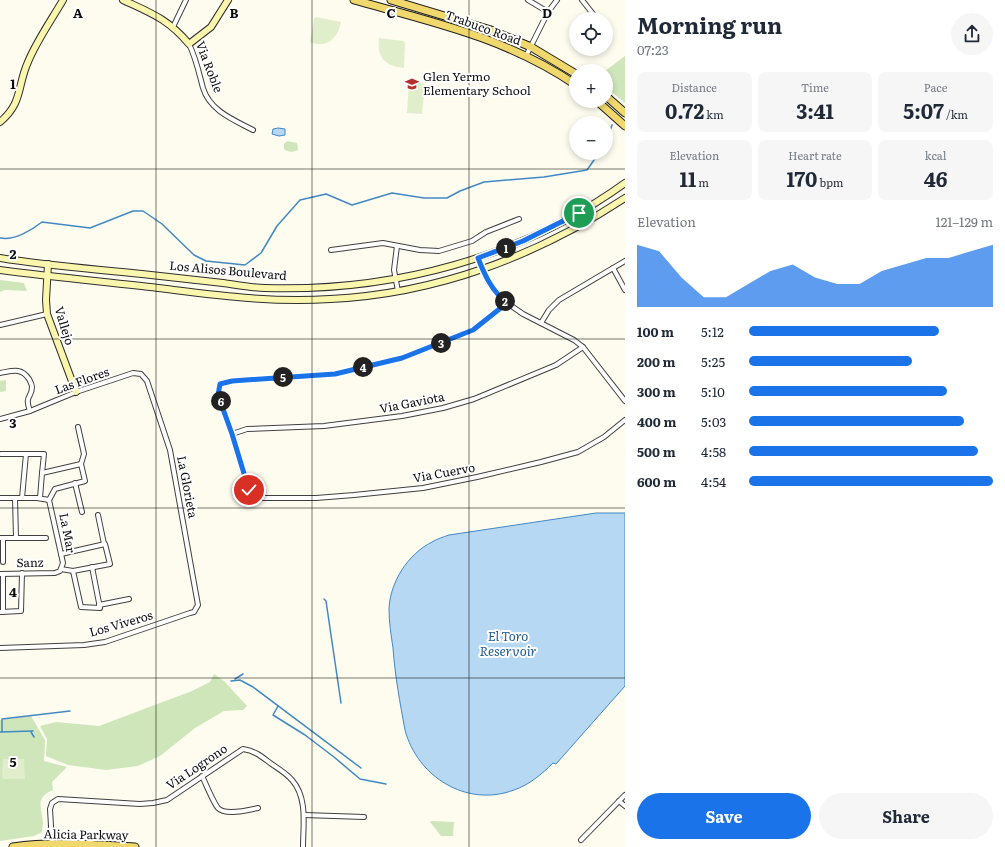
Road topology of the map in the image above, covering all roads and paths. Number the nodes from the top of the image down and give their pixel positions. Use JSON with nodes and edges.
{"nodes":[{"id":1,"x":63,"y":0,"type":"edge"},
{"id":2,"x":123,"y":0,"type":"edge"},
{"id":3,"x":186,"y":0,"type":"edge"},
{"id":4,"x":228,"y":0,"type":"edge"},
{"id":5,"x":354,"y":0,"type":"edge"},
{"id":6,"x":391,"y":0,"type":"edge"},
{"id":7,"x":528,"y":0,"type":"edge"},
{"id":8,"x":557,"y":0,"type":"edge"},
{"id":9,"x":582,"y":0,"type":"edge"},
{"id":10,"x":548,"y":12,"type":"junction"},
{"id":11,"x":591,"y":12,"type":"edge"},
{"id":12,"x":173,"y":27,"type":"junction"},
{"id":13,"x":189,"y":44,"type":"junction"},
{"id":14,"x":531,"y":47,"type":"junction"},
{"id":15,"x":526,"y":56,"type":"junction"},
{"id":16,"x":569,"y":70,"type":"edge"},
{"id":17,"x":569,"y":81,"type":"edge"},
{"id":18,"x":613,"y":102,"type":"edge"},
{"id":19,"x":605,"y":108,"type":"edge"},
{"id":20,"x":625,"y":113,"type":"edge"},
{"id":21,"x":0,"y":122,"type":"edge"},
{"id":22,"x":625,"y":126,"type":"edge"},
{"id":23,"x":254,"y":130,"type":"dead end"},
{"id":24,"x":625,"y":183,"type":"edge"},
{"id":25,"x":625,"y":198,"type":"edge"},
{"id":26,"x":519,"y":219,"type":"dead end"},
{"id":27,"x":397,"y":246,"type":"junction"},
{"id":28,"x":331,"y":250,"type":"dead end"},
{"id":29,"x":0,"y":258,"type":"edge"},
{"id":30,"x":478,"y":258,"type":"junction"},
{"id":31,"x":625,"y":261,"type":"edge"},
{"id":32,"x":48,"y":264,"type":"junction"},
{"id":33,"x":613,"y":268,"type":"junction"},
{"id":34,"x":0,"y":270,"type":"edge"},
{"id":35,"x":483,"y":270,"type":"junction"},
{"id":36,"x":47,"y":275,"type":"junction"},
{"id":37,"x":396,"y":279,"type":"junction"},
{"id":38,"x":625,"y":290,"type":"edge"},
{"id":39,"x":398,"y":292,"type":"junction"},
{"id":40,"x":507,"y":303,"type":"junction"},
{"id":41,"x":47,"y":314,"type":"junction"},
{"id":42,"x":541,"y":323,"type":"junction"},
{"id":43,"x":0,"y":325,"type":"edge"},
{"id":44,"x":583,"y":347,"type":"junction"},
{"id":45,"x":0,"y":373,"type":"edge"},
{"id":46,"x":141,"y":374,"type":"joint"},
{"id":47,"x":76,"y":392,"type":"junction"},
{"id":48,"x":625,"y":402,"type":"edge"},
{"id":49,"x":30,"y":411,"type":"junction"},
{"id":50,"x":0,"y":419,"type":"edge"},
{"id":51,"x":625,"y":420,"type":"edge"},
{"id":52,"x":78,"y":427,"type":"dead end"},
{"id":53,"x":232,"y":434,"type":"junction"},
{"id":54,"x":0,"y":454,"type":"edge"},
{"id":55,"x":26,"y":454,"type":"junction"},
{"id":56,"x":81,"y":464,"type":"junction"},
{"id":57,"x":42,"y":473,"type":"junction"},
{"id":58,"x":75,"y":483,"type":"junction"},
{"id":59,"x":0,"y":498,"type":"edge"},
{"id":60,"x":15,"y":498,"type":"junction"},
{"id":61,"x":22,"y":498,"type":"junction"},
{"id":62,"x":40,"y":498,"type":"junction"},
{"id":63,"x":50,"y":500,"type":"junction"},
{"id":64,"x":82,"y":512,"type":"dead end"},
{"id":65,"x":98,"y":515,"type":"dead end"},
{"id":66,"x":2,"y":538,"type":"edge"},
{"id":67,"x":16,"y":538,"type":"junction"},
{"id":68,"x":46,"y":538,"type":"dead end"},
{"id":69,"x":104,"y":544,"type":"junction"},
{"id":70,"x":61,"y":554,"type":"junction"},
{"id":71,"x":3,"y":562,"type":"dead end"},
{"id":72,"x":92,"y":567,"type":"junction"},
{"id":73,"x":61,"y":570,"type":"junction"},
{"id":74,"x":73,"y":571,"type":"junction"},
{"id":75,"x":22,"y":573,"type":"junction"},
{"id":76,"x":2,"y":574,"type":"edge"},
{"id":77,"x":128,"y":599,"type":"dead end"},
{"id":78,"x":99,"y":605,"type":"junction"},
{"id":79,"x":197,"y":609,"type":"joint"},
{"id":80,"x":2,"y":612,"type":"edge"},
{"id":81,"x":0,"y":648,"type":"edge"},
{"id":82,"x":202,"y":776,"type":"junction"},
{"id":83,"x":625,"y":795,"type":"edge"},
{"id":84,"x":619,"y":801,"type":"junction"},
{"id":85,"x":625,"y":806,"type":"edge"},
{"id":86,"x":258,"y":808,"type":"dead end"},
{"id":87,"x":304,"y":815,"type":"junction"},
{"id":88,"x":364,"y":818,"type":"dead end"},
{"id":89,"x":582,"y":840,"type":"dead end"},
{"id":90,"x":52,"y":845,"type":"edge"},
{"id":91,"x":13,"y":847,"type":"edge"},
{"id":92,"x":135,"y":847,"type":"edge"},
{"id":93,"x":302,"y":847,"type":"edge"}],
"edges":[{"from":1,"to":21,"type":"main road"},
{"from":2,"to":12,"type":"main road","name":"Via Roble"},
{"from":3,"to":12,"type":"street"},
{"from":4,"to":13,"type":"main road"},
{"from":5,"to":15,"type":"main road","name":"Trabuco Road"},
{"from":6,"to":14,"type":"main road","name":"Trabuco Road"},
{"from":7,"to":10,"type":"street"},
{"from":8,"to":10,"type":"street"},
{"from":9,"to":11,"type":"street"},
{"from":10,"to":14,"type":"street"},
{"from":12,"to":13,"type":"main road","name":"Via Roble"},
{"from":13,"to":23,"type":"street","name":"Via Roble"},
{"from":14,"to":15,"type":"street"},
{"from":14,"to":16,"type":"main road","name":"Trabuco Road"},
{"from":15,"to":17,"type":"main road","name":"Trabuco Road"},
{"from":18,"to":20,"type":"main road"},
{"from":19,"to":22,"type":"main road"},
{"from":24,"to":30,"type":"main road","name":"Los Alisos Boulevard"},
{"from":25,"to":35,"type":"main road","name":"Los Alisos Boulevard"},
{"from":26,"to":27,"type":"street"},
{"from":27,"to":28,"type":"street"},
{"from":27,"to":37,"type":"street"},
{"from":29,"to":32,"type":"main road","name":"Los Alisos Boulevard"},
{"from":30,"to":35,"type":"street"},
{"from":30,"to":37,"type":"main road","name":"Los Alisos Boulevard"},
{"from":31,"to":33,"type":"street"},
{"from":32,"to":36,"type":"main road","name":"Vallejo"},
{"from":32,"to":37,"type":"main road","name":"Los Alisos Boulevard"},
{"from":33,"to":38,"type":"street"},
{"from":33,"to":42,"type":"street"},
{"from":34,"to":36,"type":"main road","name":"Los Alisos Boulevard"},
{"from":35,"to":39,"type":"main road","name":"Los Alisos Boulevard"},
{"from":35,"to":40,"type":"street"},
{"from":36,"to":39,"type":"main road","name":"Los Alisos Boulevard"},
{"from":36,"to":41,"type":"main road","name":"Vallejo"},
{"from":37,"to":39,"type":"street"},
{"from":40,"to":42,"type":"street"},
{"from":40,"to":53,"type":"street"},
{"from":41,"to":43,"type":"street"},
{"from":41,"to":47,"type":"main road","name":"Vallejo"},
{"from":42,"to":44,"type":"street"},
{"from":44,"to":48,"type":"street"},
{"from":44,"to":53,"type":"street","name":"Via Gaviota"},
{"from":45,"to":49,"type":"street"},
{"from":46,"to":47,"type":"street","name":"Las Flores"},
{"from":46,"to":79,"type":"street","name":"La Glorieta"},
{"from":47,"to":49,"type":"street","name":"Las Flores"},
{"from":49,"to":50,"type":"street","name":"Las Flores"},
{"from":51,"to":53,"type":"street","name":"Via Cuervo"},
{"from":52,"to":56,"type":"street"},
{"from":54,"to":55,"type":"street"},
{"from":55,"to":57,"type":"street"},
{"from":55,"to":61,"type":"street"},
{"from":56,"to":57,"type":"street"},
{"from":56,"to":58,"type":"street"},
{"from":57,"to":62,"type":"street"},
{"from":58,"to":63,"type":"street"},
{"from":58,"to":64,"type":"street"},
{"from":59,"to":60,"type":"street"},
{"from":60,"to":61,"type":"street"},
{"from":60,"to":67,"type":"street"},
{"from":61,"to":62,"type":"street"},
{"from":62,"to":63,"type":"street"},
{"from":63,"to":70,"type":"street","name":"La Mar"},
{"from":65,"to":69,"type":"street"},
{"from":66,"to":67,"type":"street"},
{"from":66,"to":71,"type":"street"},
{"from":67,"to":68,"type":"street"},
{"from":69,"to":70,"type":"street"},
{"from":69,"to":72,"type":"street"},
{"from":70,"to":73,"type":"street","name":"La Mar"},
{"from":72,"to":74,"type":"street"},
{"from":72,"to":78,"type":"street"},
{"from":73,"to":74,"type":"street","name":"Sanz"},
{"from":73,"to":75,"type":"street","name":"Sanz"},
{"from":74,"to":78,"type":"street"},
{"from":75,"to":76,"type":"street","name":"Sanz"},
{"from":75,"to":80,"type":"street"},
{"from":76,"to":80,"type":"street"},
{"from":77,"to":78,"type":"street"},
{"from":79,"to":81,"type":"street","name":"Los Viveros"},
{"from":82,"to":86,"type":"street"},
{"from":82,"to":87,"type":"street","name":"Via Logrono"},
{"from":82,"to":90,"type":"street","name":"Via Logrono"},
{"from":83,"to":84,"type":"street"},
{"from":84,"to":85,"type":"street"},
{"from":84,"to":89,"type":"street"},
{"from":87,"to":88,"type":"street"},
{"from":87,"to":93,"type":"street","name":"Via Logrono"},
{"from":90,"to":91,"type":"main road","name":"Alicia Parkway"},
{"from":90,"to":92,"type":"main road","name":"Alicia Parkway"}]}
